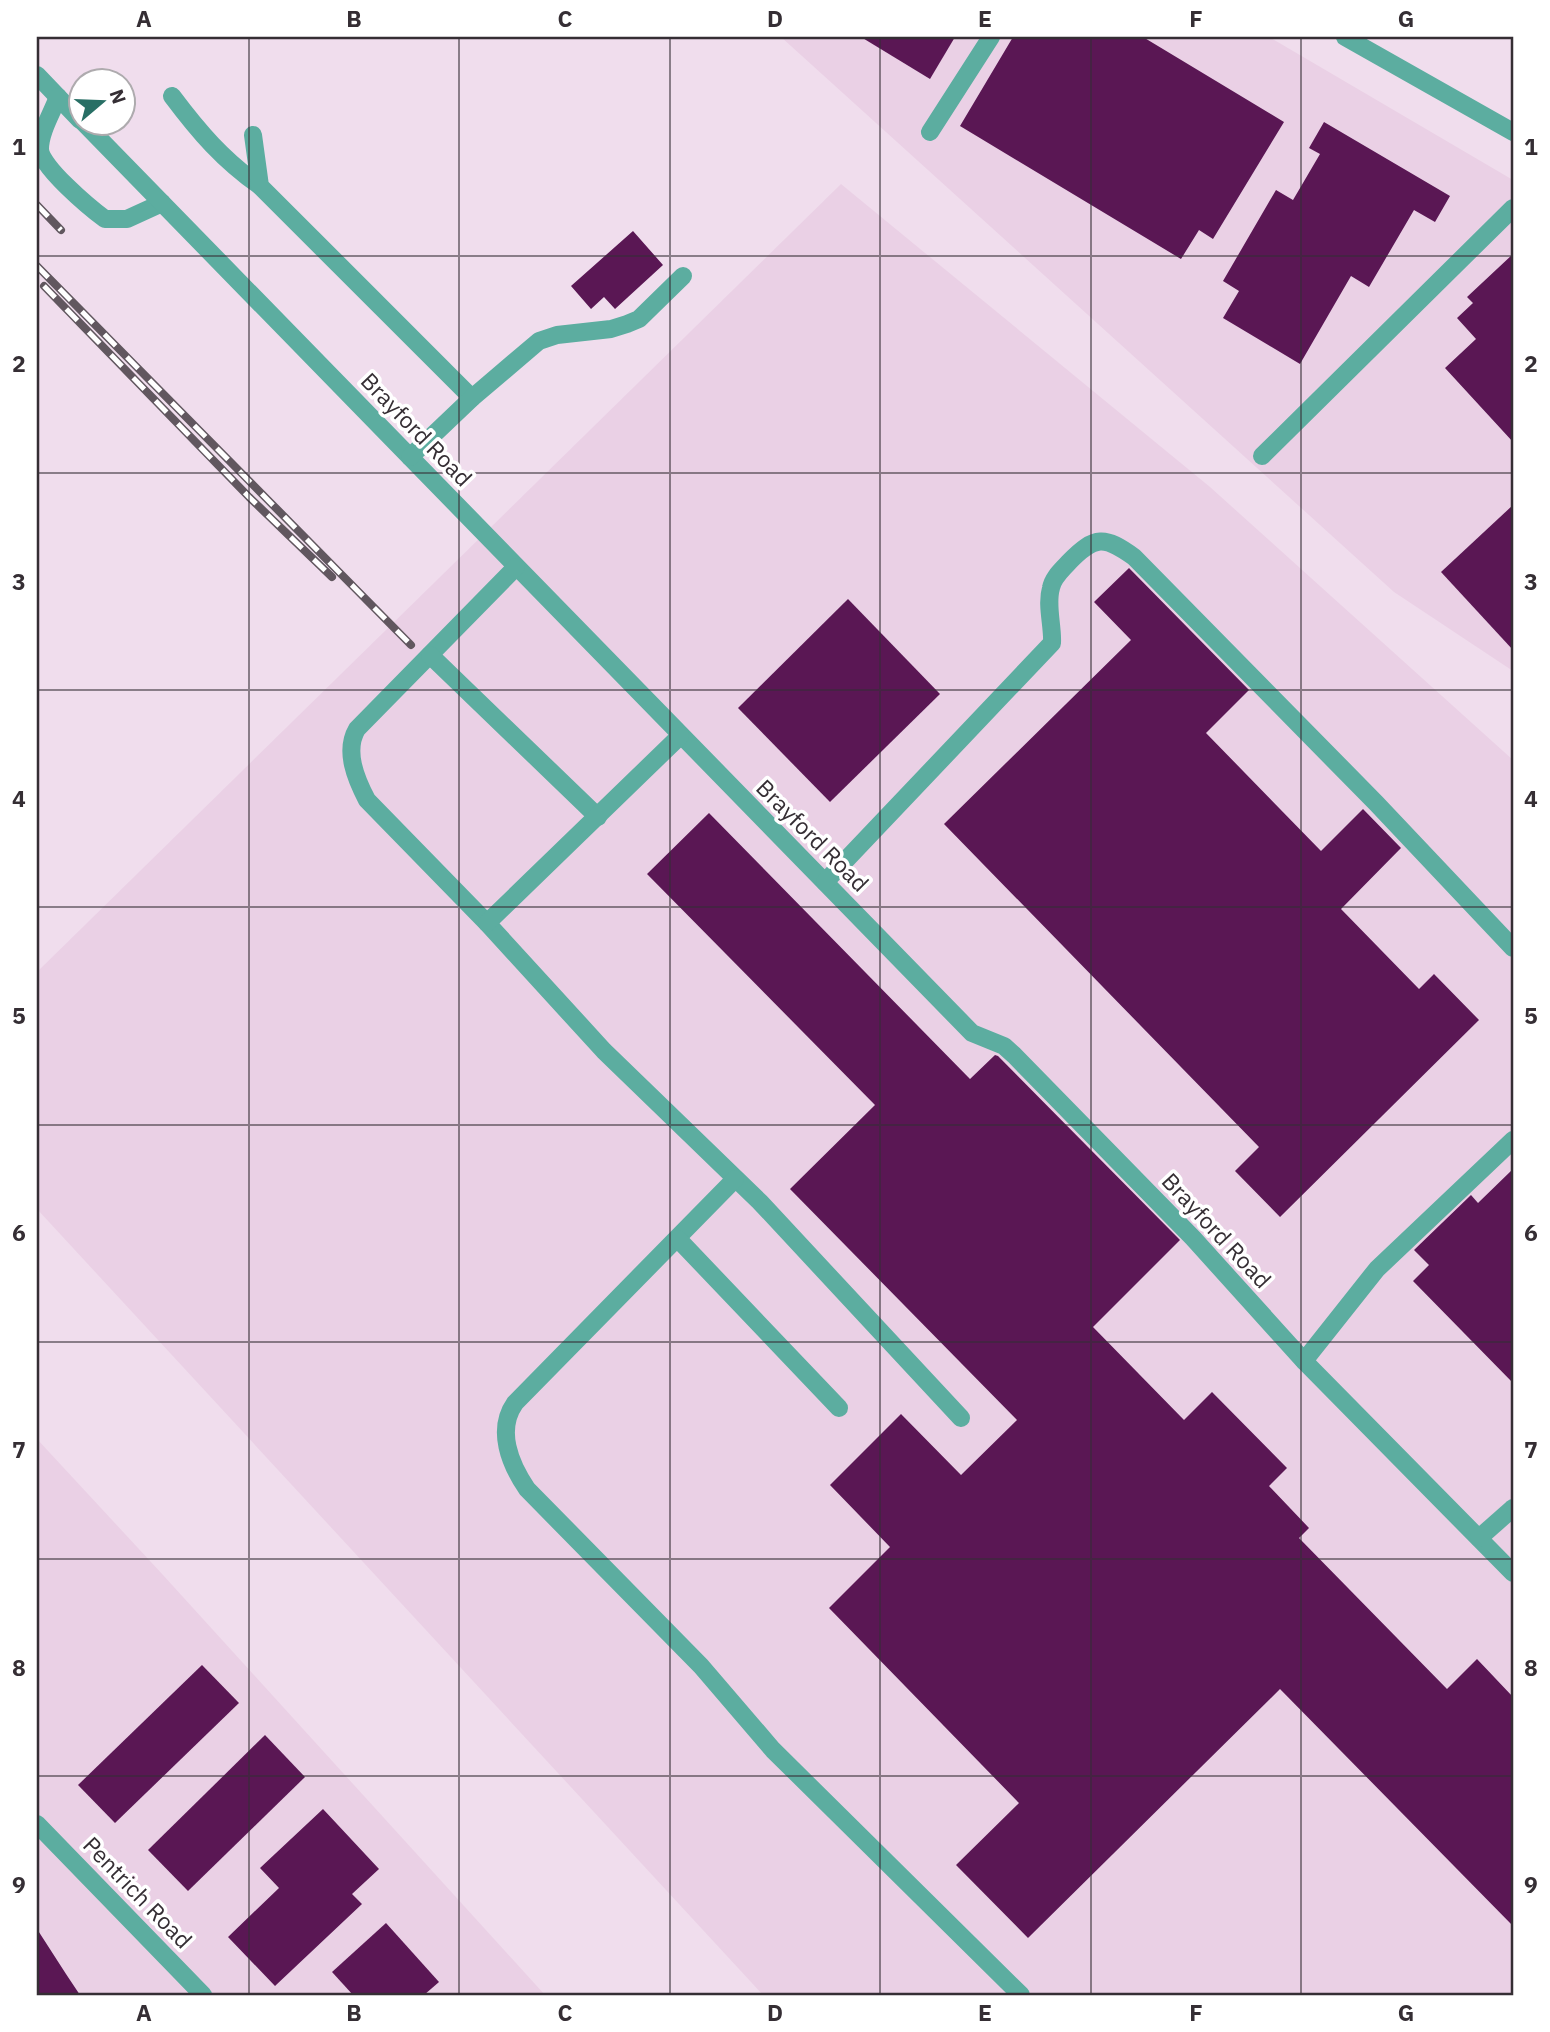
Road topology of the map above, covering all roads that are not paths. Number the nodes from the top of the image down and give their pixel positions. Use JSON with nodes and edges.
{"nodes":[{"id":1,"x":991,"y":37,"type":"edge"},
{"id":2,"x":1345,"y":37,"type":"edge"},
{"id":3,"x":37,"y":75,"type":"edge"},
{"id":4,"x":172,"y":96,"type":"dead end"},
{"id":5,"x":58,"y":97,"type":"junction"},
{"id":6,"x":66,"y":105,"type":"edge"},
{"id":7,"x":930,"y":132,"type":"dead end"},
{"id":8,"x":1513,"y":132,"type":"edge"},
{"id":9,"x":253,"y":135,"type":"dead end"},
{"id":10,"x":96,"y":136,"type":"edge"},
{"id":11,"x":260,"y":187,"type":"junction"},
{"id":12,"x":162,"y":203,"type":"junction"},
{"id":13,"x":1513,"y":208,"type":"edge"},
{"id":14,"x":683,"y":276,"type":"dead end"},
{"id":15,"x":472,"y":398,"type":"junction"},
{"id":16,"x":1262,"y":456,"type":"dead end"},
{"id":17,"x":410,"y":457,"type":"junction"},
{"id":18,"x":516,"y":567,"type":"junction"},
{"id":19,"x":430,"y":654,"type":"junction"},
{"id":20,"x":680,"y":736,"type":"junction"},
{"id":21,"x":598,"y":817,"type":"junction"},
{"id":22,"x":825,"y":883,"type":"junction"},
{"id":23,"x":487,"y":923,"type":"junction"},
{"id":24,"x":1513,"y":948,"type":"edge"},
{"id":25,"x":1513,"y":1140,"type":"edge"},
{"id":26,"x":735,"y":1179,"type":"junction"},
{"id":27,"x":678,"y":1239,"type":"junction"},
{"id":28,"x":1304,"y":1361,"type":"junction"},
{"id":29,"x":839,"y":1408,"type":"dead end"},
{"id":30,"x":961,"y":1418,"type":"dead end"},
{"id":31,"x":1513,"y":1508,"type":"edge"},
{"id":32,"x":1479,"y":1538,"type":"junction"},
{"id":33,"x":1513,"y":1573,"type":"edge"},
{"id":34,"x":37,"y":1824,"type":"edge"},
{"id":35,"x":203,"y":1995,"type":"edge"},
{"id":36,"x":1021,"y":1995,"type":"edge"}],
"edges":[{"from":1,"to":7,"type":"lane"},
{"from":2,"to":8,"type":"lane"},
{"from":3,"to":5,"type":"lane","name":"Brayford Road"},
{"from":4,"to":11,"type":"lane"},
{"from":5,"to":6,"type":"lane","name":"Brayford Road"},
{"from":5,"to":12,"type":"lane"},
{"from":9,"to":11,"type":"lane"},
{"from":10,"to":12,"type":"lane","name":"Brayford Road"},
{"from":11,"to":15,"type":"lane"},
{"from":12,"to":17,"type":"lane","name":"Brayford Road"},
{"from":13,"to":16,"type":"lane"},
{"from":14,"to":15,"type":"lane"},
{"from":15,"to":17,"type":"lane"},
{"from":17,"to":18,"type":"lane","name":"Brayford Road"},
{"from":18,"to":19,"type":"lane"},
{"from":18,"to":20,"type":"lane","name":"Brayford Road"},
{"from":19,"to":21,"type":"lane"},
{"from":19,"to":23,"type":"lane"},
{"from":20,"to":21,"type":"lane"},
{"from":20,"to":22,"type":"lane","name":"Brayford Road"},
{"from":21,"to":23,"type":"lane"},
{"from":22,"to":24,"type":"lane"},
{"from":22,"to":28,"type":"lane","name":"Brayford Road"},
{"from":23,"to":26,"type":"lane"},
{"from":25,"to":28,"type":"lane"},
{"from":26,"to":27,"type":"lane"},
{"from":26,"to":30,"type":"lane"},
{"from":27,"to":29,"type":"lane"},
{"from":27,"to":36,"type":"lane"},
{"from":28,"to":32,"type":"lane","name":"Brayford Road"},
{"from":31,"to":32,"type":"lane"},
{"from":32,"to":33,"type":"lane","name":"Brayford Road"},
{"from":34,"to":35,"type":"lane","name":"Pentrich Road"}]}
